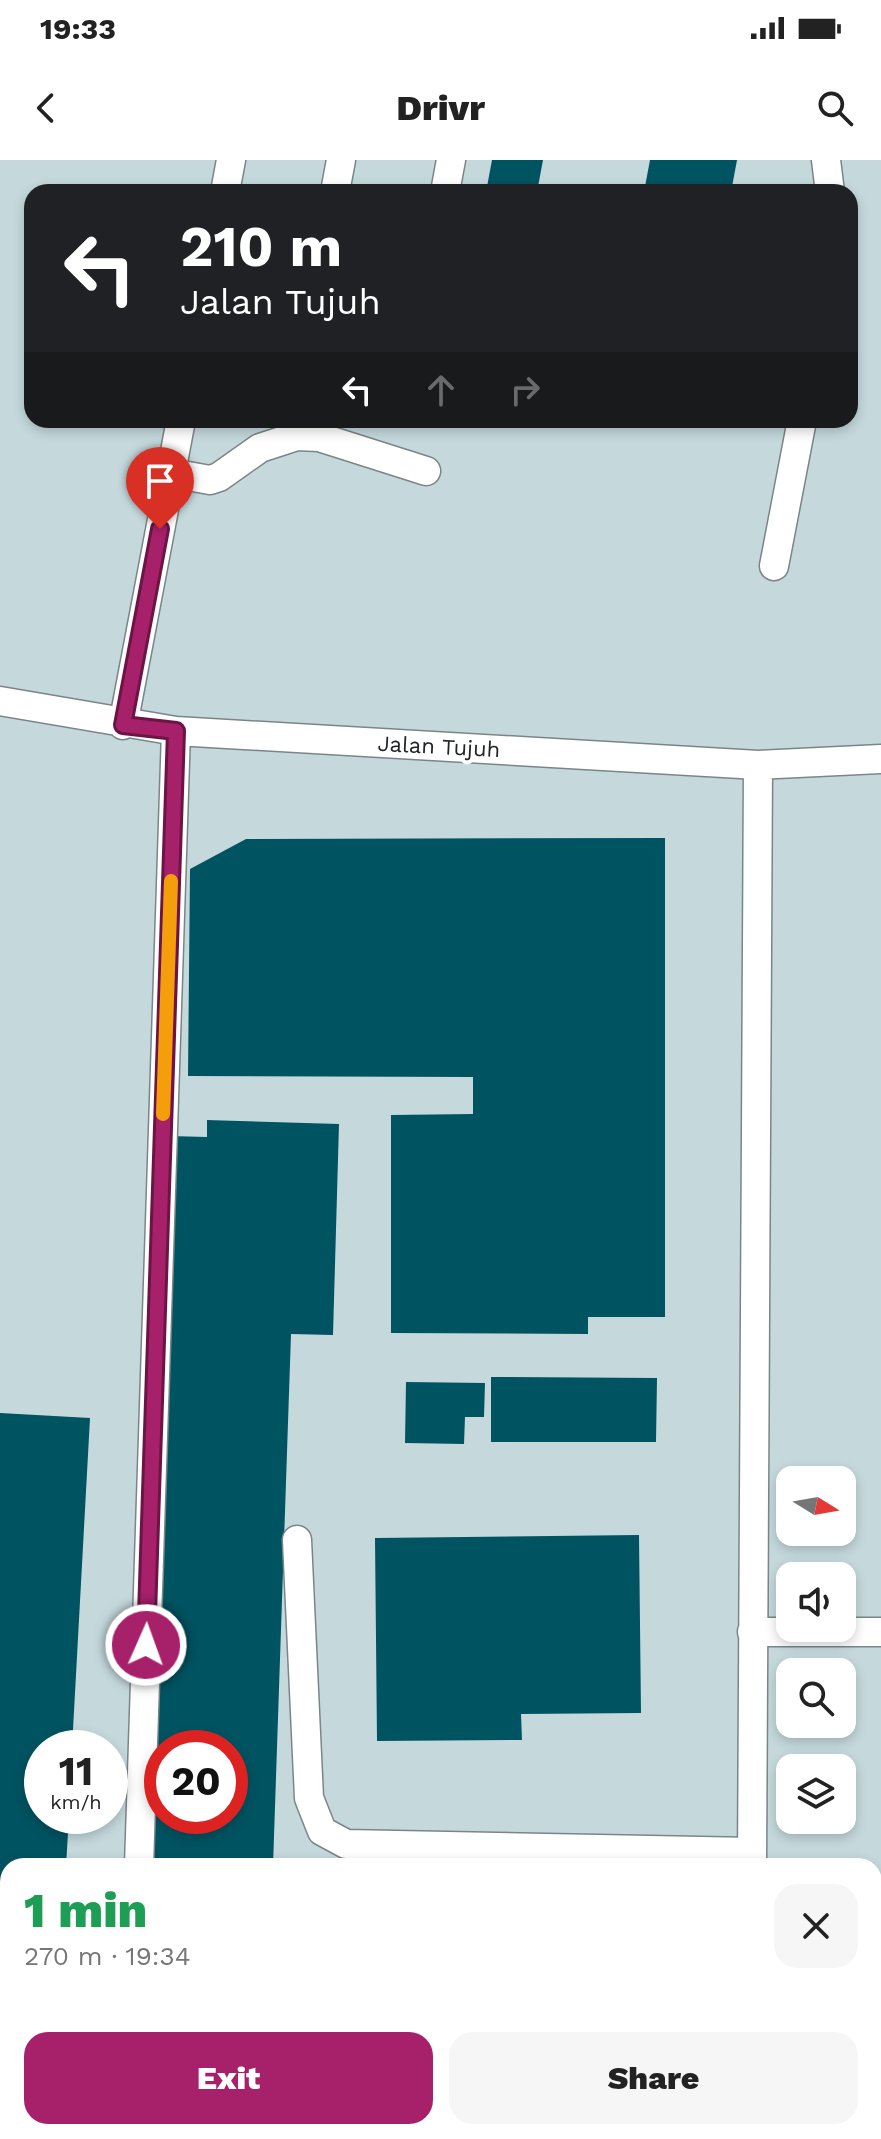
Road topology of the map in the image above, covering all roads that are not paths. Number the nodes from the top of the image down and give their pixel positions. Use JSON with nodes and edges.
{"nodes":[{"id":1,"x":231,"y":160,"type":"edge"},
{"id":2,"x":341,"y":160,"type":"edge"},
{"id":3,"x":451,"y":160,"type":"edge"},
{"id":4,"x":826,"y":160,"type":"edge"},
{"id":5,"x":226,"y":184,"type":"edge"},
{"id":6,"x":336,"y":184,"type":"edge"},
{"id":7,"x":446,"y":184,"type":"edge"},
{"id":8,"x":829,"y":184,"type":"edge"},
{"id":9,"x":179,"y":428,"type":"edge"},
{"id":10,"x":800,"y":428,"type":"edge"},
{"id":11,"x":426,"y":471,"type":"dead end"},
{"id":12,"x":171,"y":473,"type":"junction"},
{"id":13,"x":774,"y":566,"type":"dead end"},
{"id":14,"x":0,"y":701,"type":"edge"},
{"id":15,"x":123,"y":725,"type":"junction"},
{"id":16,"x":176,"y":731,"type":"junction"},
{"id":17,"x":881,"y":759,"type":"edge"},
{"id":18,"x":758,"y":765,"type":"junction"},
{"id":19,"x":297,"y":1540,"type":"dead end"},
{"id":20,"x":752,"y":1632,"type":"junction"},
{"id":21,"x":881,"y":1632,"type":"edge"},
{"id":22,"x":139,"y":1858,"type":"edge"},
{"id":23,"x":725,"y":1858,"type":"edge"},
{"id":24,"x":752,"y":1858,"type":"edge"}],
"edges":[{"from":1,"to":5,"type":"street"},
{"from":2,"to":6,"type":"street"},
{"from":3,"to":7,"type":"street"},
{"from":4,"to":8,"type":"street"},
{"from":9,"to":12,"type":"street"},
{"from":10,"to":13,"type":"street"},
{"from":11,"to":12,"type":"street"},
{"from":12,"to":15,"type":"street"},
{"from":14,"to":15,"type":"street","name":"Jalan Tujuh"},
{"from":15,"to":16,"type":"street","name":"Jalan Tujuh"},
{"from":16,"to":18,"type":"street","name":"Jalan Tujuh"},
{"from":16,"to":22,"type":"street"},
{"from":17,"to":18,"type":"street","name":"Jalan Tujuh"},
{"from":18,"to":20,"type":"street"},
{"from":19,"to":23,"type":"street"},
{"from":20,"to":21,"type":"street"},
{"from":20,"to":24,"type":"street"}]}
